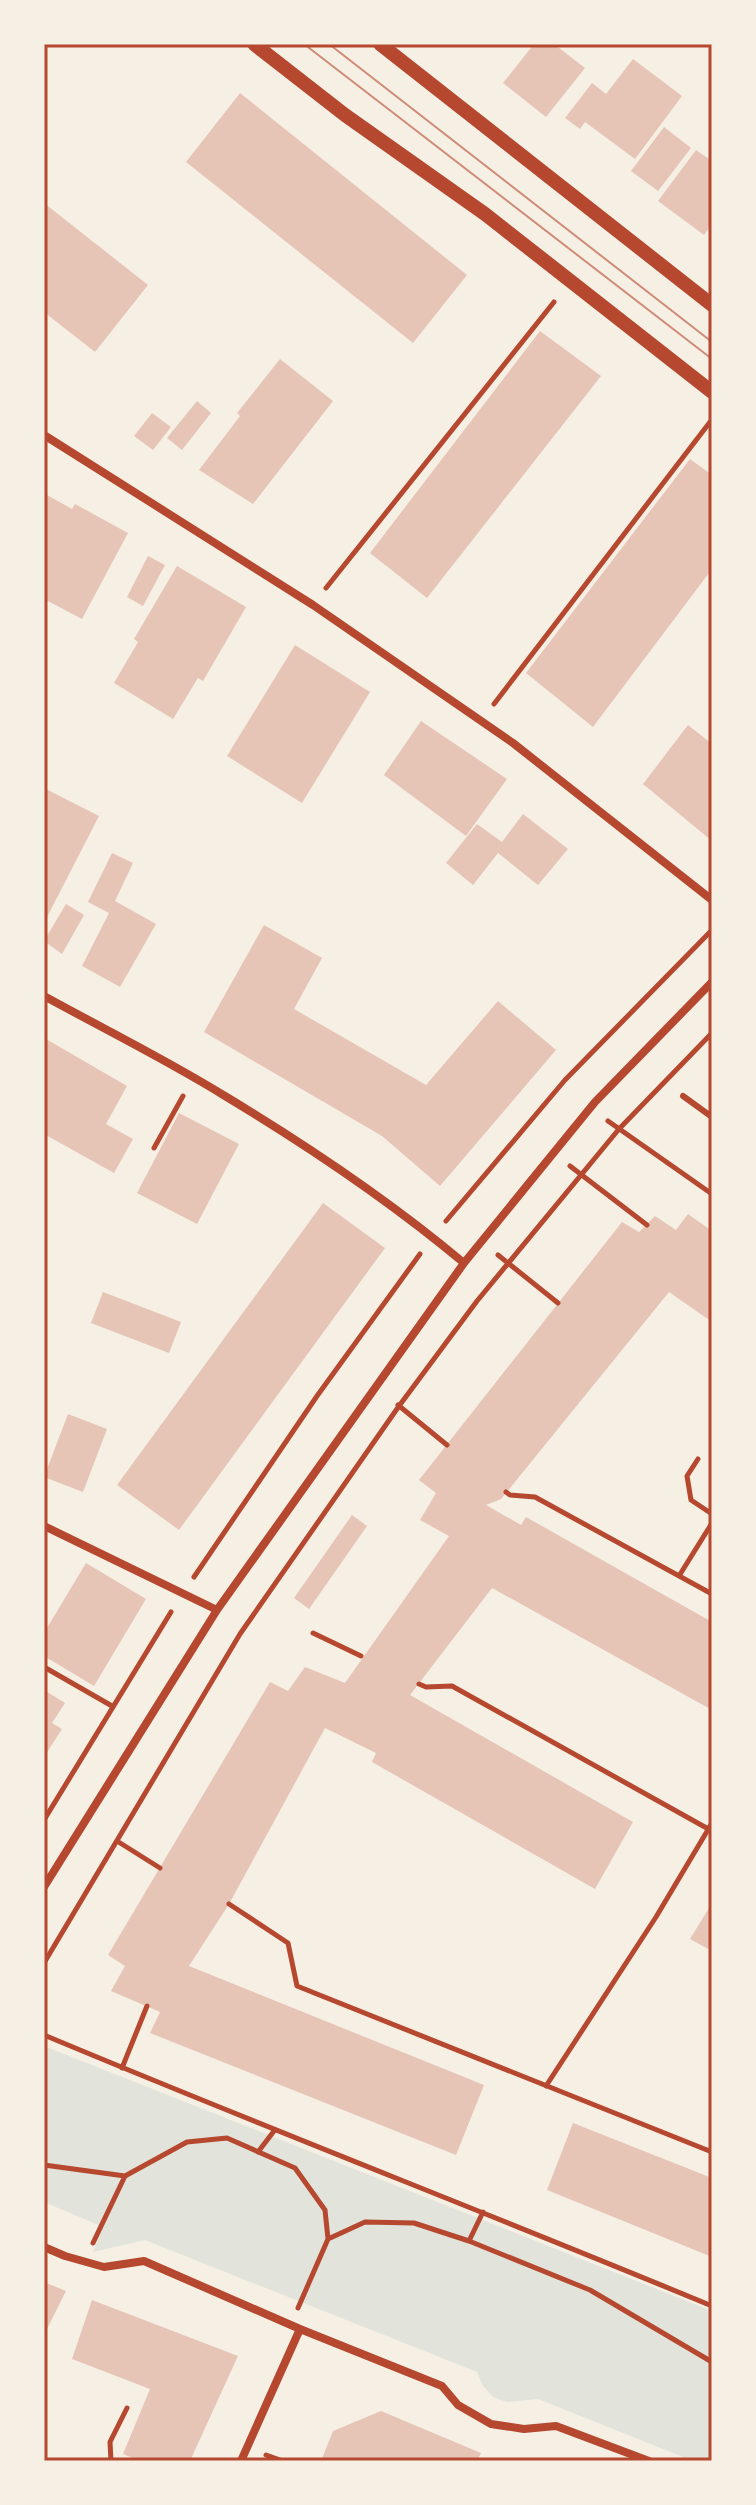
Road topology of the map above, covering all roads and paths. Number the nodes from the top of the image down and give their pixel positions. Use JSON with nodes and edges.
{"nodes":[{"id":1,"x":254,"y":44,"type":"edge"},
{"id":2,"x":380,"y":44,"type":"edge"},
{"id":3,"x":554,"y":302,"type":"dead end"},
{"id":4,"x":712,"y":305,"type":"edge"},
{"id":5,"x":712,"y":392,"type":"edge"},
{"id":6,"x":710,"y":422,"type":"edge"},
{"id":7,"x":44,"y":435,"type":"edge"},
{"id":8,"x":313,"y":605,"type":"junction"},
{"id":9,"x":482,"y":721,"type":"junction"},
{"id":10,"x":712,"y":900,"type":"edge"},
{"id":11,"x":712,"y":930,"type":"edge"},
{"id":12,"x":712,"y":982,"type":"edge"},
{"id":13,"x":44,"y":996,"type":"edge"},
{"id":14,"x":712,"y":1033,"type":"edge"},
{"id":15,"x":193,"y":1077,"type":"junction"},
{"id":16,"x":683,"y":1096,"type":"dead end"},
{"id":17,"x":712,"y":1117,"type":"edge"},
{"id":18,"x":619,"y":1129,"type":"junction"},
{"id":19,"x":154,"y":1148,"type":"dead end"},
{"id":20,"x":553,"y":1153,"type":"junction"},
{"id":21,"x":581,"y":1175,"type":"junction"},
{"id":22,"x":712,"y":1194,"type":"edge"},
{"id":23,"x":647,"y":1225,"type":"dead end"},
{"id":24,"x":433,"y":1237,"type":"junction"},
{"id":25,"x":482,"y":1242,"type":"junction"},
{"id":26,"x":464,"y":1263,"type":"junction"},
{"id":27,"x":508,"y":1264,"type":"junction"},
{"id":28,"x":558,"y":1303,"type":"dead end"},
{"id":29,"x":399,"y":1406,"type":"junction"},
{"id":30,"x":447,"y":1445,"type":"dead end"},
{"id":31,"x":698,"y":1459,"type":"dead end"},
{"id":32,"x":506,"y":1492,"type":"dead end"},
{"id":33,"x":712,"y":1514,"type":"edge"},
{"id":34,"x":712,"y":1523,"type":"edge"},
{"id":35,"x":44,"y":1526,"type":"edge"},
{"id":36,"x":679,"y":1576,"type":"junction"},
{"id":37,"x":183,"y":1593,"type":"junction"},
{"id":38,"x":712,"y":1594,"type":"edge"},
{"id":39,"x":217,"y":1610,"type":"junction"},
{"id":40,"x":313,"y":1633,"type":"dead end"},
{"id":41,"x":361,"y":1656,"type":"dead end"},
{"id":42,"x":44,"y":1667,"type":"edge"},
{"id":43,"x":419,"y":1684,"type":"dead end"},
{"id":44,"x":112,"y":1706,"type":"junction"},
{"id":45,"x":44,"y":1820,"type":"edge"},
{"id":46,"x":711,"y":1828,"type":"edge"},
{"id":47,"x":117,"y":1841,"type":"junction"},
{"id":48,"x":160,"y":1868,"type":"dead end"},
{"id":49,"x":44,"y":1887,"type":"edge"},
{"id":50,"x":229,"y":1904,"type":"dead end"},
{"id":51,"x":44,"y":1963,"type":"edge"},
{"id":52,"x":147,"y":2006,"type":"dead end"},
{"id":53,"x":44,"y":2035,"type":"edge"},
{"id":54,"x":122,"y":2068,"type":"junction"},
{"id":55,"x":546,"y":2086,"type":"junction"},
{"id":56,"x":274,"y":2131,"type":"junction"},
{"id":57,"x":258,"y":2152,"type":"junction"},
{"id":58,"x":712,"y":2152,"type":"edge"},
{"id":59,"x":44,"y":2165,"type":"edge"},
{"id":60,"x":125,"y":2176,"type":"junction"},
{"id":61,"x":483,"y":2212,"type":"junction"},
{"id":62,"x":328,"y":2239,"type":"junction"},
{"id":63,"x":469,"y":2241,"type":"junction"},
{"id":64,"x":44,"y":2247,"type":"edge"},
{"id":65,"x":84,"y":2261,"type":"junction"},
{"id":66,"x":712,"y":2306,"type":"edge"},
{"id":67,"x":291,"y":2323,"type":"junction"},
{"id":68,"x":300,"y":2329,"type":"junction"},
{"id":69,"x":712,"y":2362,"type":"edge"},
{"id":70,"x":127,"y":2408,"type":"dead end"},
{"id":71,"x":111,"y":2461,"type":"edge"},
{"id":72,"x":241,"y":2461,"type":"edge"},
{"id":73,"x":649,"y":2461,"type":"edge"}],
"edges":[{"from":1,"to":5,"type":"street"},
{"from":2,"to":4,"type":"street"},
{"from":3,"to":8,"type":"path"},
{"from":6,"to":9,"type":"path"},
{"from":7,"to":8,"type":"street"},
{"from":8,"to":9,"type":"street"},
{"from":9,"to":10,"type":"street"},
{"from":11,"to":24,"type":"path"},
{"from":12,"to":20,"type":"street"},
{"from":13,"to":15,"type":"street"},
{"from":14,"to":18,"type":"path"},
{"from":15,"to":19,"type":"path"},
{"from":15,"to":24,"type":"street"},
{"from":16,"to":17,"type":"lane"},
{"from":18,"to":21,"type":"path"},
{"from":18,"to":22,"type":"path"},
{"from":20,"to":21,"type":"path"},
{"from":20,"to":25,"type":"street"},
{"from":21,"to":23,"type":"path"},
{"from":21,"to":27,"type":"path"},
{"from":24,"to":26,"type":"street"},
{"from":24,"to":37,"type":"path"},
{"from":25,"to":26,"type":"street"},
{"from":25,"to":27,"type":"path"},
{"from":26,"to":39,"type":"street"},
{"from":27,"to":28,"type":"path"},
{"from":27,"to":29,"type":"path"},
{"from":29,"to":30,"type":"path"},
{"from":29,"to":47,"type":"path"},
{"from":31,"to":33,"type":"path"},
{"from":32,"to":36,"type":"path"},
{"from":34,"to":36,"type":"path"},
{"from":35,"to":37,"type":"street"},
{"from":36,"to":38,"type":"path"},
{"from":37,"to":39,"type":"street"},
{"from":37,"to":44,"type":"path"},
{"from":39,"to":49,"type":"street"},
{"from":40,"to":41,"type":"path"},
{"from":42,"to":44,"type":"path"},
{"from":43,"to":46,"type":"path"},
{"from":44,"to":45,"type":"path"},
{"from":46,"to":55,"type":"path"},
{"from":47,"to":48,"type":"path"},
{"from":47,"to":51,"type":"path"},
{"from":50,"to":55,"type":"path"},
{"from":52,"to":54,"type":"path"},
{"from":53,"to":54,"type":"path"},
{"from":54,"to":56,"type":"path"},
{"from":55,"to":58,"type":"path"},
{"from":56,"to":57,"type":"path"},
{"from":56,"to":61,"type":"path"},
{"from":57,"to":60,"type":"path"},
{"from":57,"to":62,"type":"path"},
{"from":59,"to":60,"type":"path"},
{"from":60,"to":65,"type":"path"},
{"from":61,"to":63,"type":"path"},
{"from":61,"to":66,"type":"path"},
{"from":62,"to":63,"type":"path"},
{"from":62,"to":67,"type":"path"},
{"from":63,"to":69,"type":"path"},
{"from":64,"to":65,"type":"street"},
{"from":65,"to":67,"type":"street"},
{"from":67,"to":68,"type":"street"},
{"from":68,"to":72,"type":"street"},
{"from":68,"to":73,"type":"street"},
{"from":70,"to":71,"type":"path"}]}
